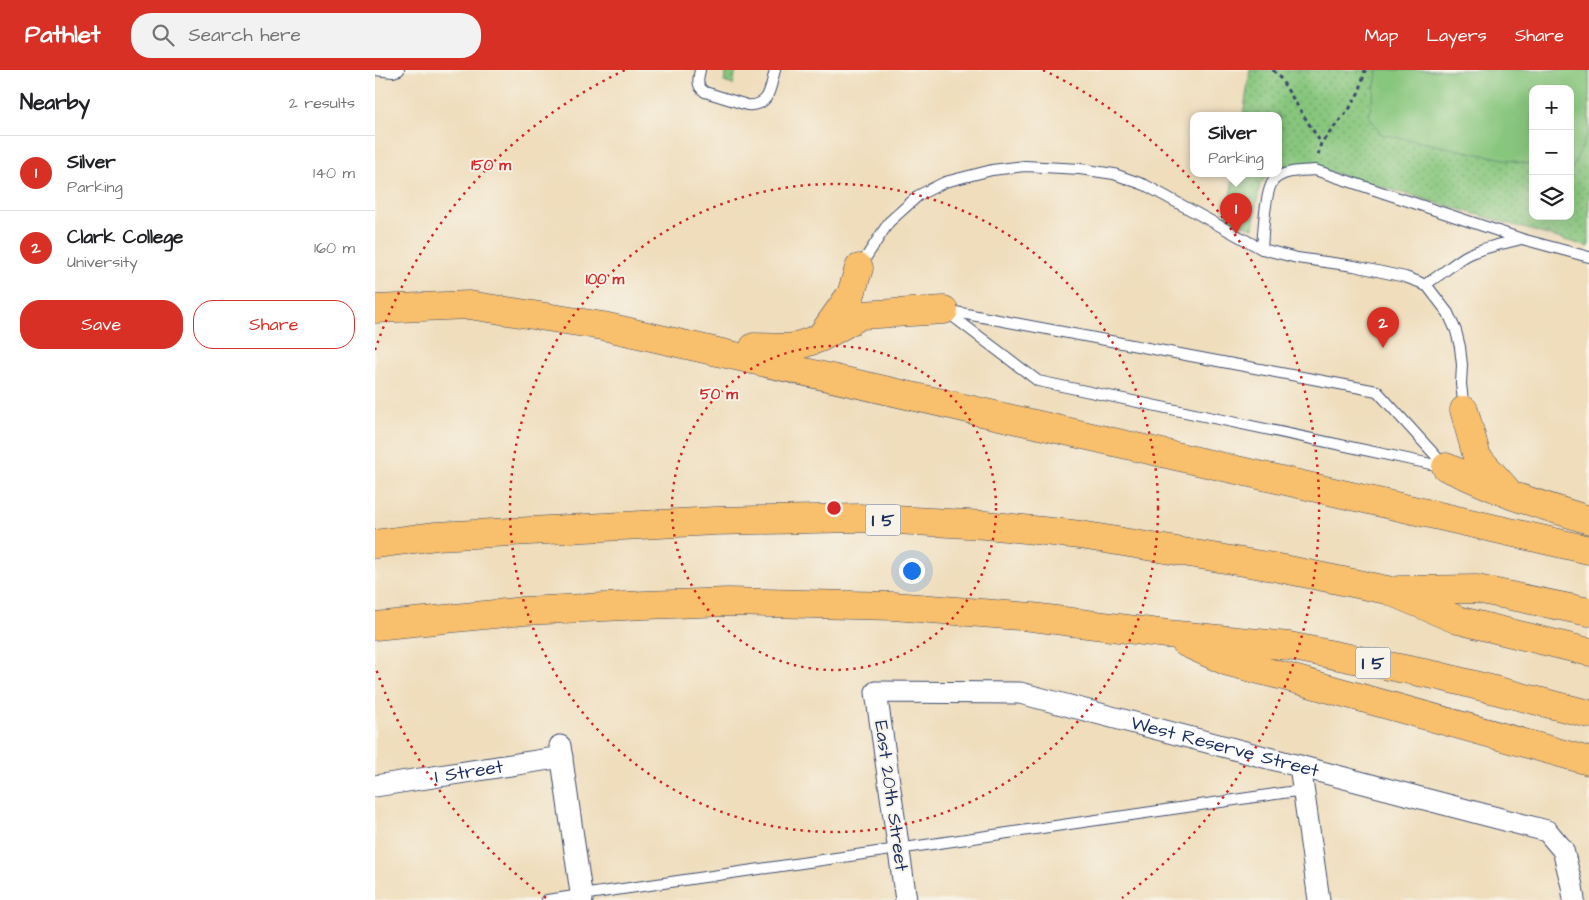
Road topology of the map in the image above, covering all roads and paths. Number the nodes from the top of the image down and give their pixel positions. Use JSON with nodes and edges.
{"nodes":[{"id":1,"x":375,"y":70,"type":"edge"},
{"id":2,"x":399,"y":70,"type":"edge"},
{"id":3,"x":700,"y":70,"type":"edge"},
{"id":4,"x":775,"y":70,"type":"edge"},
{"id":5,"x":1273,"y":70,"type":"edge"},
{"id":6,"x":1365,"y":70,"type":"edge"},
{"id":7,"x":1282,"y":175,"type":"edge"},
{"id":8,"x":1278,"y":177,"type":"edge"},
{"id":9,"x":1522,"y":239,"type":"junction"},
{"id":10,"x":1262,"y":249,"type":"junction"},
{"id":11,"x":1589,"y":257,"type":"edge"},
{"id":12,"x":859,"y":268,"type":"joint"},
{"id":13,"x":1424,"y":285,"type":"junction"},
{"id":14,"x":375,"y":309,"type":"edge"},
{"id":15,"x":944,"y":310,"type":"junction"},
{"id":16,"x":820,"y":338,"type":"junction"},
{"id":17,"x":688,"y":345,"type":"junction"},
{"id":18,"x":1464,"y":410,"type":"joint"},
{"id":19,"x":1446,"y":467,"type":"junction"},
{"id":20,"x":1513,"y":496,"type":"junction"},
{"id":21,"x":1589,"y":520,"type":"edge"},
{"id":22,"x":375,"y":544,"type":"edge"},
{"id":23,"x":1589,"y":550,"type":"edge"},
{"id":24,"x":1387,"y":590,"type":"junction"},
{"id":25,"x":1586,"y":612,"type":"edge"},
{"id":26,"x":381,"y":629,"type":"edge"},
{"id":27,"x":1167,"y":634,"type":"junction"},
{"id":28,"x":1584,"y":651,"type":"edge"},
{"id":29,"x":876,"y":692,"type":"joint"},
{"id":30,"x":1583,"y":712,"type":"edge"},
{"id":31,"x":1581,"y":758,"type":"edge"},
{"id":32,"x":1300,"y":766,"type":"junction"},
{"id":33,"x":375,"y":786,"type":"edge"},
{"id":34,"x":1303,"y":790,"type":"junction"},
{"id":35,"x":899,"y":849,"type":"junction"},
{"id":36,"x":582,"y":898,"type":"edge"},
{"id":37,"x":547,"y":900,"type":"edge"},
{"id":38,"x":906,"y":900,"type":"edge"},
{"id":39,"x":1319,"y":900,"type":"edge"},
{"id":40,"x":1574,"y":900,"type":"edge"}],
"edges":[{"from":1,"to":2,"type":"lane"},
{"from":3,"to":4,"type":"lane"},
{"from":5,"to":6,"type":"path"},
{"from":7,"to":9,"type":"lane"},
{"from":8,"to":10,"type":"lane"},
{"from":9,"to":11,"type":"lane"},
{"from":9,"to":13,"type":"lane"},
{"from":10,"to":12,"type":"lane"},
{"from":10,"to":13,"type":"lane"},
{"from":12,"to":16,"type":"highway"},
{"from":13,"to":18,"type":"lane"},
{"from":14,"to":17,"type":"highway"},
{"from":15,"to":16,"type":"highway"},
{"from":15,"to":19,"type":"lane"},
{"from":15,"to":19,"type":"lane"},
{"from":16,"to":17,"type":"highway"},
{"from":17,"to":23,"type":"highway"},
{"from":18,"to":20,"type":"highway"},
{"from":19,"to":20,"type":"highway"},
{"from":20,"to":21,"type":"highway"},
{"from":22,"to":24,"type":"highway","number":"I 5"},
{"from":24,"to":25,"type":"highway"},
{"from":24,"to":28,"type":"highway","number":"I 5"},
{"from":26,"to":27,"type":"highway","number":"I 5"},
{"from":27,"to":30,"type":"highway","number":"I 5"},
{"from":27,"to":31,"type":"highway"},
{"from":29,"to":32,"type":"street","name":"West Reserve Street"},
{"from":29,"to":35,"type":"street","name":"East 20th Street"},
{"from":32,"to":34,"type":"street"},
{"from":32,"to":40,"type":"street","name":"West Reserve Street"},
{"from":33,"to":36,"type":"street","name":"I Street"},
{"from":34,"to":35,"type":"lane"},
{"from":34,"to":39,"type":"street"},
{"from":35,"to":36,"type":"lane"},
{"from":35,"to":38,"type":"street","name":"East 20th Street"},
{"from":36,"to":37,"type":"lane"}]}
